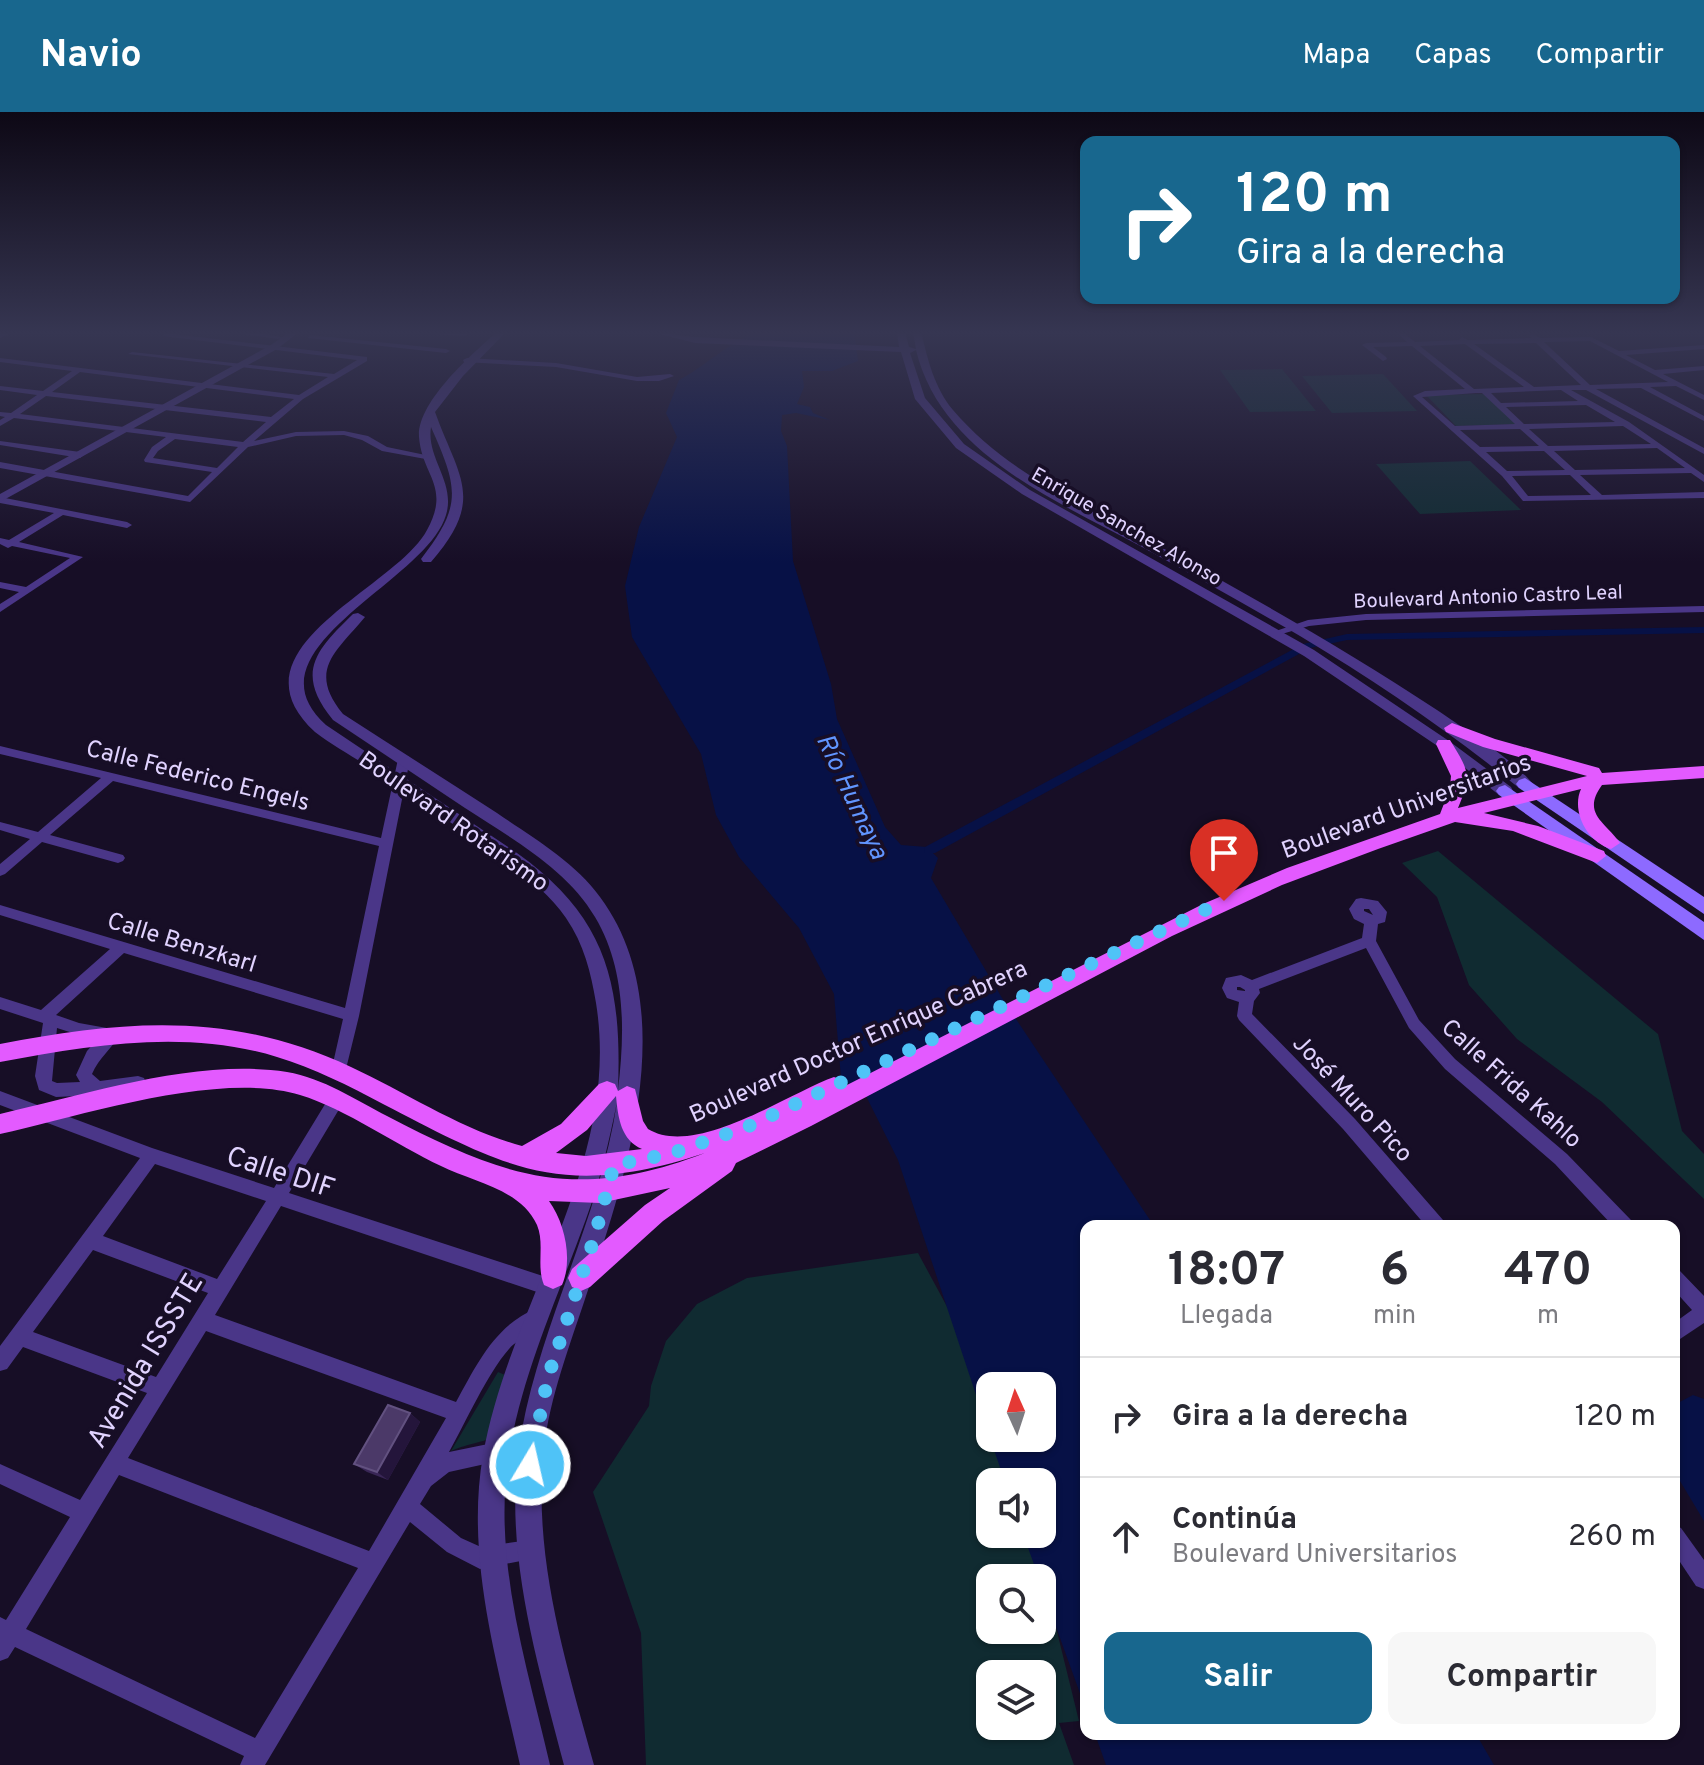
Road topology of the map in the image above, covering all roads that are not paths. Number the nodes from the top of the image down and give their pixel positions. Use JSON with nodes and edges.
{"nodes":[{"id":1,"x":22,"y":409,"type":"edge"},
{"id":2,"x":156,"y":409,"type":"edge"},
{"id":3,"x":186,"y":409,"type":"edge"},
{"id":4,"x":286,"y":409,"type":"edge"},
{"id":5,"x":434,"y":409,"type":"edge"},
{"id":6,"x":929,"y":409,"type":"edge"},
{"id":7,"x":949,"y":409,"type":"edge"},
{"id":8,"x":1431,"y":409,"type":"edge"},
{"id":9,"x":1504,"y":409,"type":"edge"},
{"id":10,"x":1600,"y":409,"type":"edge"},
{"id":11,"x":1628,"y":409,"type":"edge"},
{"id":12,"x":1685,"y":409,"type":"edge"},
{"id":13,"x":431,"y":413,"type":"junction"},
{"id":14,"x":0,"y":414,"type":"edge"},
{"id":15,"x":12,"y":416,"type":"junction"},
{"id":16,"x":1704,"y":419,"type":"edge"},
{"id":17,"x":273,"y":420,"type":"junction"},
{"id":18,"x":0,"y":424,"type":"edge"},
{"id":19,"x":1626,"y":424,"type":"junction"},
{"id":20,"x":1522,"y":426,"type":"junction"},
{"id":21,"x":1452,"y":428,"type":"junction"},
{"id":22,"x":119,"y":430,"type":"junction"},
{"id":23,"x":172,"y":437,"type":"junction"},
{"id":24,"x":426,"y":439,"type":"junction"},
{"id":25,"x":1704,"y":441,"type":"edge"},
{"id":26,"x":1689,"y":442,"type":"junction"},
{"id":27,"x":0,"y":443,"type":"edge"},
{"id":28,"x":245,"y":445,"type":"junction"},
{"id":29,"x":1656,"y":446,"type":"junction"},
{"id":30,"x":1546,"y":448,"type":"junction"},
{"id":31,"x":399,"y":450,"type":"junction"},
{"id":32,"x":1478,"y":450,"type":"junction"},
{"id":33,"x":1704,"y":451,"type":"edge"},
{"id":34,"x":76,"y":454,"type":"junction"},
{"id":35,"x":431,"y":457,"type":"junction"},
{"id":36,"x":0,"y":465,"type":"edge"},
{"id":37,"x":1694,"y":470,"type":"junction"},
{"id":38,"x":219,"y":471,"type":"junction"},
{"id":39,"x":1572,"y":472,"type":"junction"},
{"id":40,"x":42,"y":473,"type":"junction"},
{"id":41,"x":1505,"y":474,"type":"junction"},
{"id":42,"x":1704,"y":479,"type":"edge"},
{"id":43,"x":1704,"y":495,"type":"edge"},
{"id":44,"x":0,"y":498,"type":"edge"},
{"id":45,"x":1600,"y":498,"type":"junction"},
{"id":46,"x":62,"y":512,"type":"junction"},
{"id":47,"x":127,"y":525,"type":"dead end"},
{"id":48,"x":5,"y":542,"type":"edge"},
{"id":49,"x":0,"y":549,"type":"edge"},
{"id":50,"x":0,"y":585,"type":"edge"},
{"id":51,"x":25,"y":590,"type":"junction"},
{"id":52,"x":0,"y":609,"type":"edge"},
{"id":53,"x":1704,"y":609,"type":"edge"},
{"id":54,"x":1300,"y":629,"type":"junction"},
{"id":55,"x":1280,"y":636,"type":"junction"},
{"id":56,"x":1448,"y":736,"type":"junction"},
{"id":57,"x":0,"y":750,"type":"edge"},
{"id":58,"x":404,"y":759,"type":"junction"},
{"id":59,"x":1704,"y":766,"type":"edge"},
{"id":60,"x":1704,"y":772,"type":"edge"},
{"id":61,"x":1596,"y":775,"type":"junction"},
{"id":62,"x":110,"y":777,"type":"junction"},
{"id":63,"x":399,"y":779,"type":"junction"},
{"id":64,"x":448,"y":789,"type":"junction"},
{"id":65,"x":1520,"y":791,"type":"junction"},
{"id":66,"x":438,"y":806,"type":"junction"},
{"id":67,"x":1443,"y":817,"type":"junction"},
{"id":68,"x":0,"y":826,"type":"edge"},
{"id":69,"x":40,"y":837,"type":"junction"},
{"id":70,"x":385,"y":843,"type":"junction"},
{"id":71,"x":1604,"y":849,"type":"junction"},
{"id":72,"x":118,"y":858,"type":"dead end"},
{"id":73,"x":0,"y":871,"type":"edge"},
{"id":74,"x":1704,"y":907,"type":"edge"},
{"id":75,"x":0,"y":910,"type":"edge"},
{"id":76,"x":1371,"y":921,"type":"dead end"},
{"id":77,"x":1704,"y":932,"type":"edge"},
{"id":78,"x":1369,"y":941,"type":"junction"},
{"id":79,"x":121,"y":947,"type":"junction"},
{"id":80,"x":1098,"y":964,"type":"joint"},
{"id":81,"x":0,"y":1003,"type":"edge"},
{"id":82,"x":352,"y":1016,"type":"junction"},
{"id":83,"x":47,"y":1019,"type":"junction"},
{"id":84,"x":113,"y":1034,"type":"junction"},
{"id":85,"x":49,"y":1043,"type":"junction"},
{"id":86,"x":0,"y":1053,"type":"edge"},
{"id":87,"x":339,"y":1072,"type":"junction"},
{"id":88,"x":202,"y":1083,"type":"junction"},
{"id":89,"x":98,"y":1088,"type":"junction"},
{"id":90,"x":617,"y":1094,"type":"junction"},
{"id":91,"x":0,"y":1098,"type":"edge"},
{"id":92,"x":336,"y":1101,"type":"junction"},
{"id":93,"x":793,"y":1114,"type":"junction"},
{"id":94,"x":42,"y":1115,"type":"junction"},
{"id":95,"x":0,"y":1124,"type":"edge"},
{"id":96,"x":697,"y":1146,"type":"junction"},
{"id":97,"x":743,"y":1149,"type":"junction"},
{"id":98,"x":152,"y":1155,"type":"junction"},
{"id":99,"x":519,"y":1158,"type":"junction"},
{"id":100,"x":603,"y":1166,"type":"junction"},
{"id":101,"x":511,"y":1184,"type":"junction"},
{"id":102,"x":595,"y":1193,"type":"junction"},
{"id":103,"x":277,"y":1197,"type":"junction"},
{"id":104,"x":1432,"y":1220,"type":"edge"},
{"id":105,"x":1619,"y":1220,"type":"edge"},
{"id":106,"x":90,"y":1240,"type":"junction"},
{"id":107,"x":581,"y":1278,"type":"junction"},
{"id":108,"x":551,"y":1282,"type":"junction"},
{"id":109,"x":1680,"y":1284,"type":"edge"},
{"id":110,"x":220,"y":1289,"type":"junction"},
{"id":111,"x":1704,"y":1311,"type":"edge"},
{"id":112,"x":537,"y":1317,"type":"junction"},
{"id":113,"x":202,"y":1320,"type":"junction"},
{"id":114,"x":1680,"y":1329,"type":"edge"},
{"id":115,"x":19,"y":1336,"type":"junction"},
{"id":116,"x":0,"y":1362,"type":"edge"},
{"id":117,"x":160,"y":1388,"type":"junction"},
{"id":118,"x":459,"y":1413,"type":"junction"},
{"id":119,"x":532,"y":1445,"type":"junction"},
{"id":120,"x":497,"y":1451,"type":"junction"},
{"id":121,"x":114,"y":1463,"type":"junction"},
{"id":122,"x":0,"y":1474,"type":"edge"},
{"id":123,"x":412,"y":1498,"type":"junction"},
{"id":124,"x":84,"y":1513,"type":"junction"},
{"id":125,"x":1680,"y":1544,"type":"edge"},
{"id":126,"x":529,"y":1551,"type":"junction"},
{"id":127,"x":494,"y":1558,"type":"junction"},
{"id":128,"x":373,"y":1563,"type":"junction"},
{"id":129,"x":1704,"y":1578,"type":"edge"},
{"id":130,"x":3,"y":1637,"type":"edge"},
{"id":131,"x":256,"y":1758,"type":"edge"},
{"id":132,"x":535,"y":1765,"type":"edge"},
{"id":133,"x":579,"y":1765,"type":"edge"}],
"edges":[{"from":1,"to":15,"type":"street"},
{"from":2,"to":22,"type":"street"},
{"from":3,"to":17,"type":"street"},
{"from":4,"to":17,"type":"street"},
{"from":5,"to":13,"type":"street"},
{"from":6,"to":55,"type":"street","name":"Enrique Sanchez Alonso"},
{"from":7,"to":54,"type":"street","name":"Enrique Sanchez Alonso"},
{"from":8,"to":21,"type":"street"},
{"from":9,"to":20,"type":"street"},
{"from":10,"to":19,"type":"street"},
{"from":11,"to":26,"type":"street"},
{"from":12,"to":16,"type":"street"},
{"from":13,"to":24,"type":"street","name":"Boulevard Rotarismo"},
{"from":13,"to":58,"type":"street","name":"Boulevard Rotarismo"},
{"from":14,"to":15,"type":"street"},
{"from":15,"to":18,"type":"street"},
{"from":15,"to":22,"type":"street"},
{"from":17,"to":28,"type":"street"},
{"from":19,"to":20,"type":"street"},
{"from":19,"to":29,"type":"street"},
{"from":20,"to":21,"type":"street"},
{"from":20,"to":30,"type":"street"},
{"from":21,"to":32,"type":"street"},
{"from":22,"to":23,"type":"street"},
{"from":22,"to":34,"type":"street"},
{"from":23,"to":28,"type":"street"},
{"from":23,"to":38,"type":"street"},
{"from":24,"to":31,"type":"street"},
{"from":24,"to":35,"type":"street","name":"Boulevard Rotarismo"},
{"from":25,"to":26,"type":"street"},
{"from":26,"to":33,"type":"street"},
{"from":27,"to":34,"type":"street"},
{"from":28,"to":31,"type":"street"},
{"from":28,"to":38,"type":"street"},
{"from":29,"to":30,"type":"street"},
{"from":29,"to":37,"type":"street"},
{"from":30,"to":32,"type":"street"},
{"from":30,"to":39,"type":"street"},
{"from":31,"to":35,"type":"street"},
{"from":32,"to":41,"type":"street"},
{"from":34,"to":40,"type":"street"},
{"from":35,"to":63,"type":"street","name":"Boulevard Rotarismo"},
{"from":36,"to":40,"type":"street"},
{"from":37,"to":39,"type":"street"},
{"from":37,"to":42,"type":"street"},
{"from":38,"to":40,"type":"street"},
{"from":39,"to":41,"type":"street"},
{"from":39,"to":45,"type":"street"},
{"from":40,"to":44,"type":"street"},
{"from":41,"to":45,"type":"street"},
{"from":43,"to":45,"type":"street"},
{"from":44,"to":46,"type":"street"},
{"from":46,"to":47,"type":"street"},
{"from":46,"to":48,"type":"street"},
{"from":48,"to":49,"type":"street"},
{"from":48,"to":51,"type":"street"},
{"from":50,"to":51,"type":"street"},
{"from":51,"to":52,"type":"street"},
{"from":53,"to":54,"type":"street","name":"Boulevard Antonio Castro Leal"},
{"from":54,"to":55,"type":"street","name":"Boulevard Antonio Castro Leal"},
{"from":54,"to":56,"type":"street","name":"Enrique Sanchez Alonso"},
{"from":55,"to":56,"type":"street","name":"Enrique Sanchez Alonso"},
{"from":56,"to":61,"type":"main road"},
{"from":56,"to":65,"type":"street"},
{"from":56,"to":67,"type":"main road"},
{"from":57,"to":62,"type":"street","name":"Calle Federico Engels"},
{"from":58,"to":63,"type":"street"},
{"from":58,"to":64,"type":"street","name":"Boulevard Rotarismo"},
{"from":59,"to":61,"type":"main road","name":"Boulevard Universitarios"},
{"from":60,"to":61,"type":"main road","name":"Boulevard Universitarios"},
{"from":61,"to":65,"type":"main road","name":"Boulevard Universitarios"},
{"from":61,"to":71,"type":"main road"},
{"from":62,"to":69,"type":"street"},
{"from":62,"to":70,"type":"street","name":"Calle Federico Engels"},
{"from":63,"to":66,"type":"street","name":"Boulevard Rotarismo"},
{"from":63,"to":70,"type":"street"},
{"from":64,"to":66,"type":"street"},
{"from":64,"to":90,"type":"street","name":"Boulevard Rotarismo"},
{"from":65,"to":67,"type":"main road","name":"Boulevard Universitarios"},
{"from":65,"to":71,"type":"main road"},
{"from":66,"to":90,"type":"street","name":"Boulevard Rotarismo"},
{"from":67,"to":71,"type":"main road"},
{"from":67,"to":80,"type":"main road","name":"Boulevard Universitarios"},
{"from":68,"to":69,"type":"street"},
{"from":69,"to":72,"type":"street"},
{"from":69,"to":73,"type":"street"},
{"from":70,"to":82,"type":"street"},
{"from":71,"to":74,"type":"main road"},
{"from":71,"to":77,"type":"main road"},
{"from":75,"to":79,"type":"street","name":"Calle Benzkarl"},
{"from":76,"to":78,"type":"street"},
{"from":78,"to":104,"type":"street","name":"José Muro Pico"},
{"from":78,"to":105,"type":"street","name":"Calle Frida Kahlo"},
{"from":79,"to":82,"type":"street","name":"Calle Benzkarl"},
{"from":79,"to":83,"type":"street"},
{"from":80,"to":93,"type":"main road","name":"Boulevard Doctor Enrique Cabrera"},
{"from":81,"to":83,"type":"street"},
{"from":82,"to":87,"type":"street"},
{"from":83,"to":84,"type":"street"},
{"from":83,"to":85,"type":"street"},
{"from":84,"to":85,"type":"main road","name":"Boulevard Doctor Enrique Cabrera"},
{"from":84,"to":87,"type":"main road","name":"Boulevard Doctor Enrique Cabrera"},
{"from":84,"to":89,"type":"street"},
{"from":85,"to":86,"type":"main road","name":"Boulevard Doctor Enrique Cabrera"},
{"from":85,"to":89,"type":"street"},
{"from":87,"to":99,"type":"main road","name":"Boulevard Doctor Enrique Cabrera"},
{"from":88,"to":89,"type":"street"},
{"from":88,"to":92,"type":"main road","name":"Boulevard Doctor Enrique Cabrera"},
{"from":88,"to":94,"type":"main road","name":"Boulevard Doctor Enrique Cabrera"},
{"from":90,"to":96,"type":"main road"},
{"from":90,"to":99,"type":"main road"},
{"from":90,"to":100,"type":"street","name":"Boulevard Rotarismo"},
{"from":91,"to":94,"type":"street","name":"Calle DIF"},
{"from":92,"to":101,"type":"main road","name":"Boulevard Doctor Enrique Cabrera"},
{"from":92,"to":103,"type":"street","name":"Avenida ISSSTE"},
{"from":93,"to":96,"type":"main road","name":"Boulevard Doctor Enrique Cabrera"},
{"from":93,"to":97,"type":"main road","name":"Boulevard Doctor Enrique Cabrera"},
{"from":94,"to":95,"type":"main road","name":"Boulevard Doctor Enrique Cabrera"},
{"from":94,"to":98,"type":"street","name":"Calle DIF"},
{"from":96,"to":100,"type":"main road","name":"Boulevard Doctor Enrique Cabrera"},
{"from":97,"to":102,"type":"main road","name":"Boulevard Doctor Enrique Cabrera"},
{"from":97,"to":107,"type":"main road"},
{"from":98,"to":103,"type":"street","name":"Calle DIF"},
{"from":98,"to":106,"type":"street"},
{"from":99,"to":100,"type":"main road","name":"Boulevard Doctor Enrique Cabrera"},
{"from":100,"to":102,"type":"street","name":"Boulevard Rotarismo"},
{"from":101,"to":102,"type":"main road","name":"Boulevard Doctor Enrique Cabrera"},
{"from":101,"to":108,"type":"main road"},
{"from":102,"to":107,"type":"street","name":"Boulevard Rotarismo"},
{"from":102,"to":108,"type":"street","name":"Boulevard Rotarismo"},
{"from":103,"to":108,"type":"street","name":"Calle DIF"},
{"from":103,"to":110,"type":"street","name":"Avenida ISSSTE"},
{"from":106,"to":110,"type":"street"},
{"from":106,"to":115,"type":"street"},
{"from":107,"to":119,"type":"street","name":"Boulevard Rotarismo"},
{"from":108,"to":112,"type":"street","name":"Boulevard Rotarismo"},
{"from":109,"to":111,"type":"street"},
{"from":110,"to":113,"type":"street","name":"Avenida ISSSTE"},
{"from":111,"to":114,"type":"street"},
{"from":112,"to":118,"type":"street"},
{"from":112,"to":120,"type":"street","name":"Boulevard Rotarismo"},
{"from":113,"to":117,"type":"street","name":"Avenida ISSSTE"},
{"from":113,"to":118,"type":"street"},
{"from":115,"to":116,"type":"street"},
{"from":115,"to":117,"type":"street"},
{"from":117,"to":121,"type":"street","name":"Avenida ISSSTE"},
{"from":118,"to":123,"type":"street"},
{"from":119,"to":120,"type":"street"},
{"from":119,"to":126,"type":"street","name":"Boulevard Rotarismo"},
{"from":120,"to":123,"type":"street"},
{"from":120,"to":127,"type":"street","name":"Boulevard Rotarismo"},
{"from":121,"to":124,"type":"street","name":"Avenida ISSSTE"},
{"from":121,"to":128,"type":"street"},
{"from":122,"to":124,"type":"street"},
{"from":123,"to":127,"type":"street"},
{"from":123,"to":128,"type":"street"},
{"from":124,"to":130,"type":"street","name":"Avenida ISSSTE"},
{"from":125,"to":129,"type":"street"},
{"from":126,"to":127,"type":"street"},
{"from":126,"to":133,"type":"street","name":"Boulevard Rotarismo"},
{"from":127,"to":132,"type":"street","name":"Boulevard Rotarismo"},
{"from":128,"to":131,"type":"street"},
{"from":130,"to":131,"type":"street"}]}
